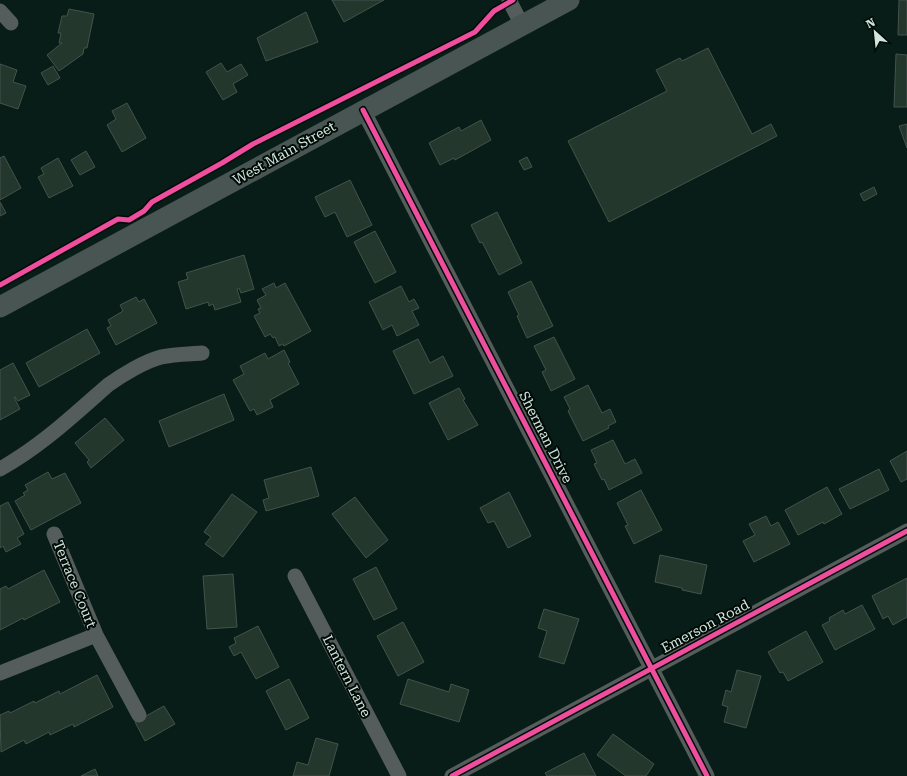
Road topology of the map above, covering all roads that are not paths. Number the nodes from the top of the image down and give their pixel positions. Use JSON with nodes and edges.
{"nodes":[{"id":1,"x":509,"y":0,"type":"edge"},
{"id":2,"x":569,"y":0,"type":"edge"},
{"id":3,"x":0,"y":11,"type":"edge"},
{"id":4,"x":11,"y":23,"type":"dead end"},
{"id":5,"x":522,"y":25,"type":"junction"},
{"id":6,"x":363,"y":110,"type":"junction"},
{"id":7,"x":0,"y":307,"type":"edge"},
{"id":8,"x":202,"y":353,"type":"dead end"},
{"id":9,"x":0,"y":470,"type":"edge"},
{"id":10,"x":907,"y":531,"type":"edge"},
{"id":11,"x":54,"y":534,"type":"dead end"},
{"id":12,"x":295,"y":576,"type":"dead end"},
{"id":13,"x":96,"y":635,"type":"junction"},
{"id":14,"x":652,"y":668,"type":"junction"},
{"id":15,"x":0,"y":673,"type":"edge"},
{"id":16,"x":139,"y":715,"type":"dead end"},
{"id":17,"x":399,"y":776,"type":"edge"},
{"id":18,"x":452,"y":776,"type":"edge"},
{"id":19,"x":707,"y":776,"type":"edge"}],
"edges":[{"from":1,"to":5,"type":"street"},
{"from":2,"to":5,"type":"main road","name":"West Main Street"},
{"from":3,"to":4,"type":"street"},
{"from":5,"to":6,"type":"main road","name":"West Main Street"},
{"from":6,"to":7,"type":"main road","name":"West Main Street"},
{"from":6,"to":14,"type":"street","name":"Sherman Drive"},
{"from":8,"to":9,"type":"street"},
{"from":10,"to":14,"type":"street","name":"Emerson Road"},
{"from":11,"to":13,"type":"street","name":"Terrace Court"},
{"from":12,"to":17,"type":"street","name":"Lantern Lane"},
{"from":13,"to":15,"type":"street","name":"Terrace Court"},
{"from":13,"to":16,"type":"street","name":"Terrace Court"},
{"from":14,"to":18,"type":"street","name":"Emerson Road"},
{"from":14,"to":19,"type":"street","name":"Sherman Drive"}]}
